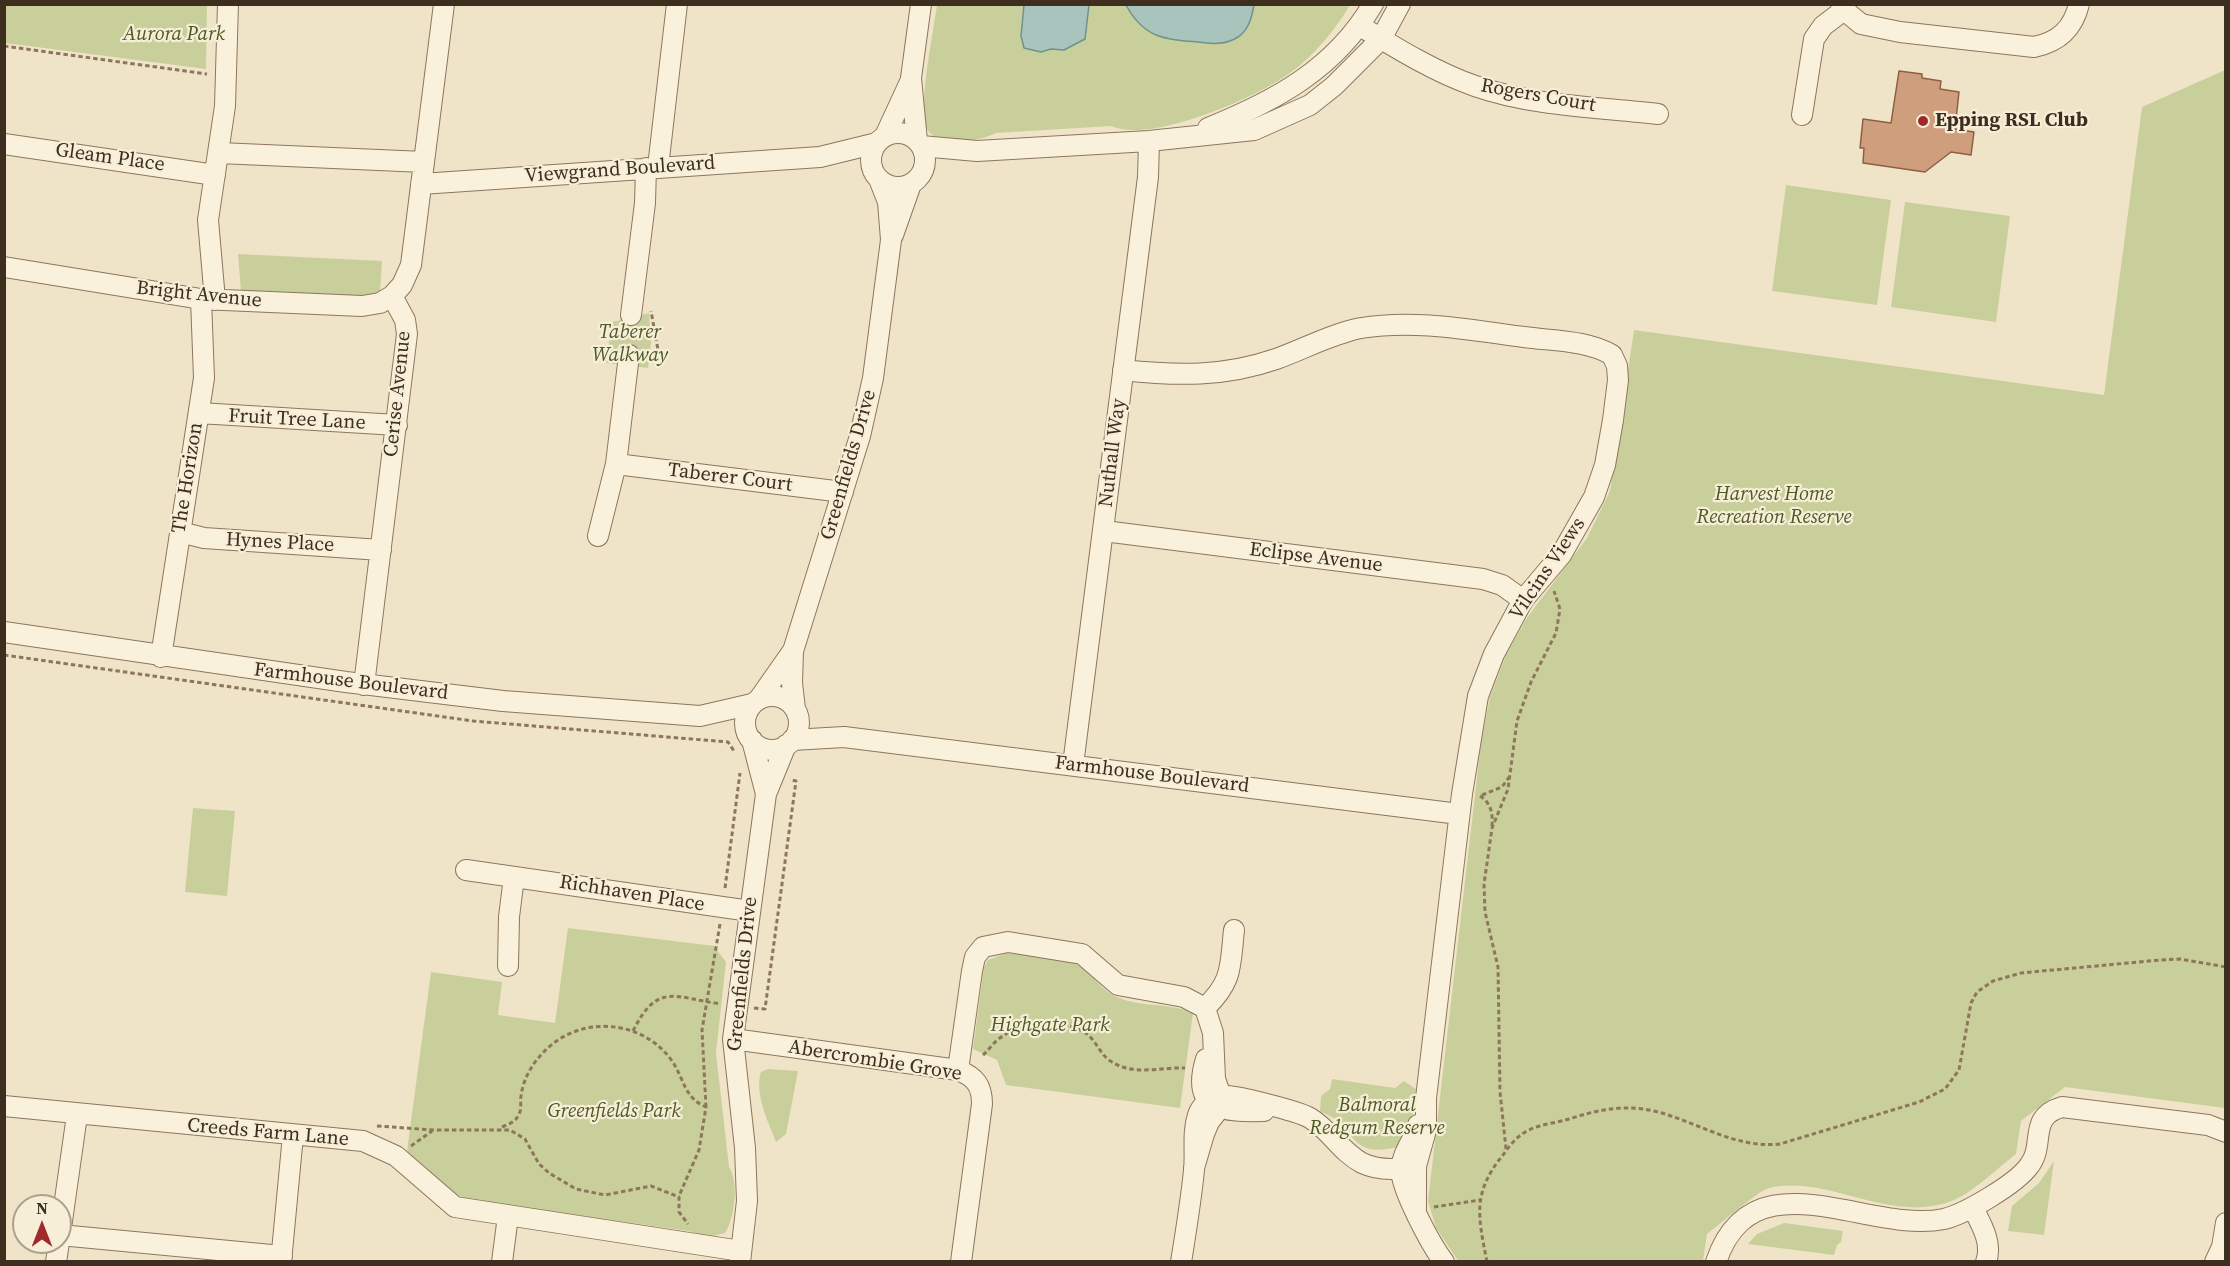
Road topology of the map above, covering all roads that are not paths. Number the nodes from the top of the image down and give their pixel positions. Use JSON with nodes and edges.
{"nodes":[{"id":1,"x":228,"y":4,"type":"edge"},
{"id":2,"x":444,"y":4,"type":"edge"},
{"id":3,"x":677,"y":4,"type":"edge"},
{"id":4,"x":921,"y":4,"type":"edge"},
{"id":5,"x":1373,"y":4,"type":"edge"},
{"id":6,"x":1400,"y":4,"type":"edge"},
{"id":7,"x":2079,"y":4,"type":"edge"},
{"id":8,"x":1843,"y":7,"type":"edge"},
{"id":9,"x":1360,"y":26,"type":"junction"},
{"id":10,"x":1381,"y":39,"type":"junction"},
{"id":11,"x":911,"y":78,"type":"junction"},
{"id":12,"x":1658,"y":114,"type":"dead end"},
{"id":13,"x":1802,"y":115,"type":"dead end"},
{"id":14,"x":1186,"y":137,"type":"junction"},
{"id":15,"x":881,"y":140,"type":"junction"},
{"id":16,"x":1149,"y":141,"type":"junction"},
{"id":17,"x":919,"y":143,"type":"junction"},
{"id":18,"x":4,"y":144,"type":"edge"},
{"id":19,"x":977,"y":151,"type":"junction"},
{"id":20,"x":219,"y":153,"type":"junction"},
{"id":21,"x":820,"y":157,"type":"junction"},
{"id":22,"x":424,"y":162,"type":"junction"},
{"id":23,"x":652,"y":167,"type":"junction"},
{"id":24,"x":876,"y":173,"type":"junction"},
{"id":25,"x":215,"y":175,"type":"junction"},
{"id":26,"x":917,"y":178,"type":"junction"},
{"id":27,"x":422,"y":184,"type":"junction"},
{"id":28,"x":891,"y":240,"type":"junction"},
{"id":29,"x":4,"y":267,"type":"edge"},
{"id":30,"x":392,"y":296,"type":"junction"},
{"id":31,"x":208,"y":300,"type":"junction"},
{"id":32,"x":632,"y":309,"type":"road end"},
{"id":33,"x":629,"y":359,"type":"road end"},
{"id":34,"x":1123,"y":370,"type":"junction"},
{"id":35,"x":198,"y":413,"type":"junction"},
{"id":36,"x":397,"y":425,"type":"junction"},
{"id":37,"x":616,"y":464,"type":"junction"},
{"id":38,"x":843,"y":492,"type":"junction"},
{"id":39,"x":1104,"y":531,"type":"junction"},
{"id":40,"x":180,"y":532,"type":"junction"},
{"id":41,"x":598,"y":536,"type":"dead end"},
{"id":42,"x":381,"y":550,"type":"junction"},
{"id":43,"x":1523,"y":600,"type":"junction"},
{"id":44,"x":4,"y":632,"type":"edge"},
{"id":45,"x":793,"y":651,"type":"junction"},
{"id":46,"x":161,"y":657,"type":"junction"},
{"id":47,"x":364,"y":685,"type":"junction"},
{"id":48,"x":756,"y":702,"type":"junction"},
{"id":49,"x":796,"y":712,"type":"junction"},
{"id":50,"x":700,"y":716,"type":"junction"},
{"id":51,"x":749,"y":737,"type":"junction"},
{"id":52,"x":844,"y":737,"type":"junction"},
{"id":53,"x":789,"y":743,"type":"junction"},
{"id":54,"x":1073,"y":765,"type":"junction"},
{"id":55,"x":766,"y":794,"type":"junction"},
{"id":56,"x":1467,"y":801,"type":"junction"},
{"id":57,"x":466,"y":870,"type":"dead end"},
{"id":58,"x":514,"y":877,"type":"junction"},
{"id":59,"x":750,"y":911,"type":"junction"},
{"id":60,"x":1234,"y":930,"type":"dead end"},
{"id":61,"x":508,"y":966,"type":"dead end"},
{"id":62,"x":1205,"y":1008,"type":"junction"},
{"id":63,"x":1213,"y":1033,"type":"junction"},
{"id":64,"x":733,"y":1039,"type":"junction"},
{"id":65,"x":958,"y":1070,"type":"junction"},
{"id":66,"x":1217,"y":1102,"type":"junction"},
{"id":67,"x":4,"y":1106,"type":"edge"},
{"id":68,"x":77,"y":1115,"type":"junction"},
{"id":69,"x":2226,"y":1132,"type":"edge"},
{"id":70,"x":293,"y":1135,"type":"junction"},
{"id":71,"x":1406,"y":1163,"type":"junction"},
{"id":72,"x":66,"y":1194,"type":"edge"},
{"id":73,"x":1966,"y":1211,"type":"junction"},
{"id":74,"x":508,"y":1216,"type":"junction"},
{"id":75,"x":2226,"y":1223,"type":"edge"},
{"id":76,"x":72,"y":1236,"type":"edge"},
{"id":77,"x":740,"y":1256,"type":"edge"},
{"id":78,"x":282,"y":1259,"type":"edge"},
{"id":79,"x":502,"y":1262,"type":"edge"},
{"id":80,"x":961,"y":1262,"type":"edge"},
{"id":81,"x":1182,"y":1262,"type":"edge"},
{"id":82,"x":1444,"y":1262,"type":"edge"},
{"id":83,"x":1716,"y":1262,"type":"edge"},
{"id":84,"x":1981,"y":1262,"type":"edge"},
{"id":85,"x":1986,"y":1262,"type":"edge"},
{"id":86,"x":2215,"y":1262,"type":"edge"}],
"edges":[{"from":1,"to":20,"type":"street","name":"The Horizon"},
{"from":2,"to":22,"type":"street"},
{"from":3,"to":23,"type":"street"},
{"from":4,"to":11,"type":"street"},
{"from":5,"to":9,"type":"street"},
{"from":6,"to":10,"type":"street"},
{"from":7,"to":8,"type":"street"},
{"from":8,"to":13,"type":"street"},
{"from":9,"to":10,"type":"street","name":"Rogers Court"},
{"from":9,"to":14,"type":"street"},
{"from":10,"to":12,"type":"street","name":"Rogers Court"},
{"from":10,"to":14,"type":"street"},
{"from":11,"to":15,"type":"street"},
{"from":11,"to":17,"type":"street"},
{"from":14,"to":16,"type":"street"},
{"from":15,"to":17,"type":"street"},
{"from":15,"to":21,"type":"street","name":"Viewgrand Boulevard"},
{"from":15,"to":24,"type":"street"},
{"from":16,"to":19,"type":"street"},
{"from":16,"to":34,"type":"street","name":"Nuthall Way"},
{"from":17,"to":19,"type":"street"},
{"from":17,"to":26,"type":"street"},
{"from":18,"to":25,"type":"street","name":"Gleam Place"},
{"from":19,"to":26,"type":"street"},
{"from":20,"to":22,"type":"street"},
{"from":20,"to":25,"type":"street","name":"The Horizon"},
{"from":21,"to":23,"type":"street","name":"Viewgrand Boulevard"},
{"from":21,"to":24,"type":"street","name":"Viewgrand Boulevard"},
{"from":22,"to":27,"type":"street"},
{"from":23,"to":27,"type":"street","name":"Viewgrand Boulevard"},
{"from":23,"to":32,"type":"street"},
{"from":24,"to":26,"type":"street"},
{"from":24,"to":28,"type":"street","name":"Greenfields Drive"},
{"from":25,"to":31,"type":"street","name":"The Horizon"},
{"from":26,"to":28,"type":"street","name":"Greenfields Drive"},
{"from":27,"to":30,"type":"street"},
{"from":28,"to":38,"type":"street","name":"Greenfields Drive"},
{"from":29,"to":31,"type":"street","name":"Bright Avenue"},
{"from":30,"to":31,"type":"street","name":"Bright Avenue"},
{"from":30,"to":36,"type":"street","name":"Cerise Avenue"},
{"from":31,"to":35,"type":"street","name":"The Horizon"},
{"from":33,"to":37,"type":"street"},
{"from":34,"to":39,"type":"street","name":"Nuthall Way"},
{"from":34,"to":43,"type":"street","name":"Vilcins Views"},
{"from":35,"to":36,"type":"street","name":"Fruit Tree Lane"},
{"from":35,"to":40,"type":"street","name":"The Horizon"},
{"from":36,"to":42,"type":"street","name":"Cerise Avenue"},
{"from":37,"to":38,"type":"street","name":"Taberer Court"},
{"from":37,"to":41,"type":"street"},
{"from":38,"to":45,"type":"street","name":"Greenfields Drive"},
{"from":39,"to":43,"type":"street","name":"Eclipse Avenue"},
{"from":39,"to":54,"type":"street","name":"Nuthall Way"},
{"from":40,"to":42,"type":"street","name":"Hynes Place"},
{"from":40,"to":46,"type":"street","name":"The Horizon"},
{"from":42,"to":47,"type":"street","name":"Cerise Avenue"},
{"from":43,"to":56,"type":"street","name":"Vilcins Views"},
{"from":44,"to":46,"type":"street","name":"Farmhouse Boulevard"},
{"from":45,"to":48,"type":"street","name":"Greenfields Drive"},
{"from":45,"to":49,"type":"street","name":"Greenfields Drive"},
{"from":46,"to":47,"type":"street","name":"Farmhouse Boulevard"},
{"from":47,"to":50,"type":"street","name":"Farmhouse Boulevard"},
{"from":48,"to":49,"type":"street"},
{"from":48,"to":50,"type":"street","name":"Farmhouse Boulevard"},
{"from":48,"to":51,"type":"street"},
{"from":49,"to":52,"type":"street","name":"Farmhouse Boulevard"},
{"from":49,"to":53,"type":"street"},
{"from":50,"to":51,"type":"street","name":"Farmhouse Boulevard"},
{"from":51,"to":53,"type":"street"},
{"from":51,"to":55,"type":"street","name":"Greenfields Drive"},
{"from":52,"to":53,"type":"street","name":"Farmhouse Boulevard"},
{"from":52,"to":54,"type":"street","name":"Farmhouse Boulevard"},
{"from":53,"to":55,"type":"street","name":"Greenfields Drive"},
{"from":54,"to":56,"type":"street","name":"Farmhouse Boulevard"},
{"from":55,"to":59,"type":"street","name":"Greenfields Drive"},
{"from":56,"to":71,"type":"street","name":"Vilcins Views"},
{"from":57,"to":58,"type":"street","name":"Richhaven Place"},
{"from":58,"to":59,"type":"street","name":"Richhaven Place"},
{"from":58,"to":61,"type":"street"},
{"from":59,"to":64,"type":"street","name":"Greenfields Drive"},
{"from":60,"to":62,"type":"street"},
{"from":62,"to":63,"type":"street"},
{"from":62,"to":65,"type":"street"},
{"from":63,"to":66,"type":"street"},
{"from":63,"to":66,"type":"street"},
{"from":64,"to":65,"type":"street","name":"Abercrombie Grove"},
{"from":64,"to":77,"type":"street","name":"Greenfields Drive"},
{"from":65,"to":80,"type":"street","name":"Abercrombie Grove"},
{"from":66,"to":71,"type":"street"},
{"from":66,"to":81,"type":"street"},
{"from":67,"to":68,"type":"street","name":"Creeds Farm Lane"},
{"from":68,"to":70,"type":"street","name":"Creeds Farm Lane"},
{"from":68,"to":72,"type":"street"},
{"from":69,"to":73,"type":"street"},
{"from":70,"to":74,"type":"street","name":"Creeds Farm Lane"},
{"from":70,"to":78,"type":"street"},
{"from":71,"to":82,"type":"street","name":"Vilcins Views"},
{"from":73,"to":83,"type":"street"},
{"from":73,"to":84,"type":"street"},
{"from":73,"to":85,"type":"street"},
{"from":74,"to":77,"type":"street","name":"Creeds Farm Lane"},
{"from":74,"to":79,"type":"street"},
{"from":75,"to":86,"type":"street"},
{"from":76,"to":78,"type":"street"}]}
